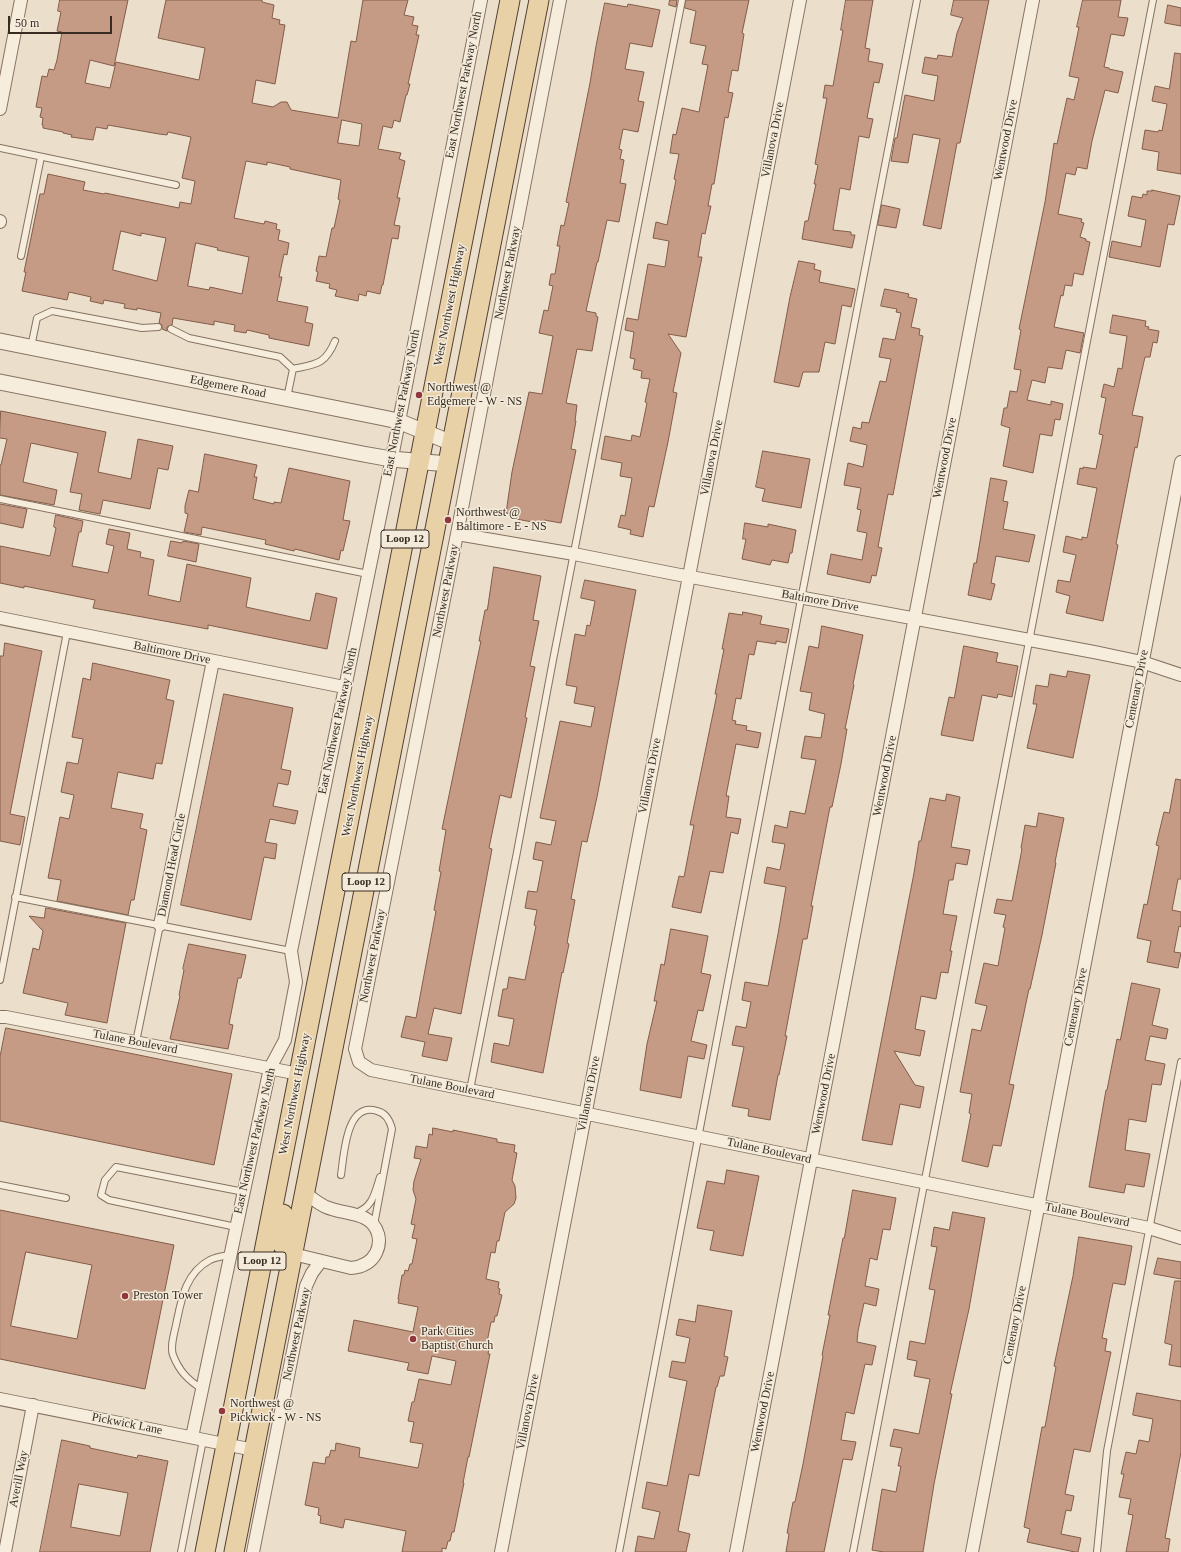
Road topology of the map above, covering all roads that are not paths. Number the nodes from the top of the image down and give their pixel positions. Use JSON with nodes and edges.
{"nodes":[{"id":1,"x":21,"y":0,"type":"edge"},
{"id":2,"x":480,"y":0,"type":"edge"},
{"id":3,"x":510,"y":0,"type":"edge"},
{"id":4,"x":539,"y":0,"type":"edge"},
{"id":5,"x":560,"y":0,"type":"edge"},
{"id":6,"x":682,"y":0,"type":"edge"},
{"id":7,"x":800,"y":0,"type":"edge"},
{"id":8,"x":917,"y":0,"type":"edge"},
{"id":9,"x":1033,"y":0,"type":"edge"},
{"id":10,"x":1153,"y":0,"type":"edge"},
{"id":11,"x":0,"y":109,"type":"edge"},
{"id":12,"x":0,"y":148,"type":"edge"},
{"id":13,"x":41,"y":157,"type":"junction"},
{"id":14,"x":176,"y":185,"type":"dead end"},
{"id":15,"x":21,"y":256,"type":"dead end"},
{"id":16,"x":158,"y":327,"type":"dead end"},
{"id":17,"x":171,"y":329,"type":"dead end"},
{"id":18,"x":0,"y":341,"type":"edge"},
{"id":19,"x":334,"y":341,"type":"dead end"},
{"id":20,"x":31,"y":348,"type":"junction"},
{"id":21,"x":293,"y":369,"type":"junction"},
{"id":22,"x":0,"y":382,"type":"edge"},
{"id":23,"x":287,"y":398,"type":"junction"},
{"id":24,"x":398,"y":421,"type":"junction"},
{"id":25,"x":426,"y":432,"type":"junction"},
{"id":26,"x":452,"y":442,"type":"junction"},
{"id":27,"x":391,"y":460,"type":"junction"},
{"id":28,"x":420,"y":462,"type":"junction"},
{"id":29,"x":1181,"y":462,"type":"edge"},
{"id":30,"x":448,"y":464,"type":"junction"},
{"id":31,"x":0,"y":499,"type":"edge"},
{"id":32,"x":458,"y":534,"type":"junction"},
{"id":33,"x":574,"y":554,"type":"junction"},
{"id":34,"x":368,"y":574,"type":"junction"},
{"id":35,"x":688,"y":577,"type":"junction"},
{"id":36,"x":801,"y":597,"type":"junction"},
{"id":37,"x":0,"y":618,"type":"edge"},
{"id":38,"x":915,"y":618,"type":"junction"},
{"id":39,"x":67,"y":632,"type":"junction"},
{"id":40,"x":1029,"y":639,"type":"junction"},
{"id":41,"x":213,"y":661,"type":"junction"},
{"id":42,"x":1142,"y":662,"type":"junction"},
{"id":43,"x":1181,"y":675,"type":"edge"},
{"id":44,"x":344,"y":687,"type":"junction"},
{"id":45,"x":15,"y":898,"type":"junction"},
{"id":46,"x":160,"y":925,"type":"junction"},
{"id":47,"x":291,"y":951,"type":"junction"},
{"id":48,"x":0,"y":980,"type":"edge"},
{"id":49,"x":0,"y":1017,"type":"edge"},
{"id":50,"x":136,"y":1042,"type":"junction"},
{"id":51,"x":359,"y":1062,"type":"joint"},
{"id":52,"x":1181,"y":1062,"type":"edge"},
{"id":53,"x":270,"y":1068,"type":"junction"},
{"id":54,"x":299,"y":1076,"type":"junction"},
{"id":55,"x":470,"y":1090,"type":"junction"},
{"id":56,"x":586,"y":1114,"type":"junction"},
{"id":57,"x":698,"y":1136,"type":"junction"},
{"id":58,"x":387,"y":1156,"type":"junction"},
{"id":59,"x":811,"y":1160,"type":"junction"},
{"id":60,"x":341,"y":1175,"type":"dead end"},
{"id":61,"x":923,"y":1182,"type":"junction"},
{"id":62,"x":0,"y":1185,"type":"edge"},
{"id":63,"x":244,"y":1192,"type":"junction"},
{"id":64,"x":305,"y":1193,"type":"junction"},
{"id":65,"x":66,"y":1198,"type":"dead end"},
{"id":66,"x":1038,"y":1206,"type":"junction"},
{"id":67,"x":352,"y":1214,"type":"junction"},
{"id":68,"x":374,"y":1225,"type":"junction"},
{"id":69,"x":236,"y":1228,"type":"junction"},
{"id":70,"x":1149,"y":1228,"type":"junction"},
{"id":71,"x":1181,"y":1238,"type":"edge"},
{"id":72,"x":293,"y":1254,"type":"junction"},
{"id":73,"x":230,"y":1255,"type":"junction"},
{"id":74,"x":321,"y":1261,"type":"junction"},
{"id":75,"x":202,"y":1389,"type":"junction"},
{"id":76,"x":0,"y":1399,"type":"edge"},
{"id":77,"x":33,"y":1405,"type":"junction"},
{"id":78,"x":198,"y":1438,"type":"junction"},
{"id":79,"x":226,"y":1444,"type":"junction"},
{"id":80,"x":254,"y":1450,"type":"junction"},
{"id":81,"x":5,"y":1552,"type":"edge"},
{"id":82,"x":181,"y":1552,"type":"edge"},
{"id":83,"x":205,"y":1552,"type":"edge"},
{"id":84,"x":234,"y":1552,"type":"edge"},
{"id":85,"x":253,"y":1552,"type":"edge"},
{"id":86,"x":502,"y":1552,"type":"edge"},
{"id":87,"x":619,"y":1552,"type":"edge"},
{"id":88,"x":736,"y":1552,"type":"edge"},
{"id":89,"x":853,"y":1552,"type":"edge"},
{"id":90,"x":972,"y":1552,"type":"edge"},
{"id":91,"x":1097,"y":1552,"type":"edge"}],
"edges":[{"from":1,"to":11,"type":"street"},
{"from":2,"to":24,"type":"street","name":"East Northwest Parkway North"},
{"from":3,"to":25,"type":"main road","name":"West Northwest Highway","number":"Loop 12"},
{"from":4,"to":26,"type":"main road","number":"Loop 12"},
{"from":5,"to":32,"type":"street","name":"Northwest Parkway"},
{"from":6,"to":33,"type":"lane"},
{"from":7,"to":35,"type":"street","name":"Villanova Drive"},
{"from":8,"to":36,"type":"lane"},
{"from":9,"to":38,"type":"street","name":"Wentwood Drive"},
{"from":10,"to":40,"type":"lane"},
{"from":12,"to":13,"type":"lane"},
{"from":13,"to":14,"type":"lane"},
{"from":13,"to":15,"type":"lane"},
{"from":16,"to":20,"type":"lane"},
{"from":17,"to":21,"type":"lane"},
{"from":18,"to":20,"type":"street","name":"Edgemere Road"},
{"from":19,"to":21,"type":"lane"},
{"from":20,"to":23,"type":"street","name":"Edgemere Road"},
{"from":21,"to":23,"type":"lane"},
{"from":22,"to":27,"type":"street"},
{"from":23,"to":24,"type":"street","name":"Edgemere Road"},
{"from":24,"to":25,"type":"street","name":"Edgemere Road"},
{"from":24,"to":27,"type":"street","name":"East Northwest Parkway North"},
{"from":25,"to":26,"type":"street","name":"Edgemere Road"},
{"from":25,"to":28,"type":"main road","name":"West Northwest Highway","number":"Loop 12"},
{"from":26,"to":30,"type":"main road","number":"Loop 12"},
{"from":27,"to":28,"type":"street"},
{"from":27,"to":34,"type":"street","name":"East Northwest Parkway North"},
{"from":28,"to":30,"type":"street"},
{"from":28,"to":54,"type":"main road","name":"West Northwest Highway","number":"Loop 12"},
{"from":29,"to":42,"type":"street","name":"Centenary Drive"},
{"from":30,"to":64,"type":"main road","number":"Loop 12"},
{"from":31,"to":34,"type":"lane"},
{"from":32,"to":33,"type":"street","name":"Baltimore Drive"},
{"from":32,"to":51,"type":"street","name":"Northwest Parkway"},
{"from":33,"to":35,"type":"street","name":"Baltimore Drive"},
{"from":33,"to":55,"type":"lane"},
{"from":34,"to":44,"type":"street","name":"East Northwest Parkway North"},
{"from":35,"to":36,"type":"street","name":"Baltimore Drive"},
{"from":35,"to":56,"type":"street","name":"Villanova Drive"},
{"from":36,"to":38,"type":"street","name":"Baltimore Drive"},
{"from":36,"to":57,"type":"lane"},
{"from":37,"to":39,"type":"street","name":"Baltimore Drive"},
{"from":38,"to":40,"type":"street","name":"Baltimore Drive"},
{"from":38,"to":59,"type":"street","name":"Wentwood Drive"},
{"from":39,"to":41,"type":"street","name":"Baltimore Drive"},
{"from":39,"to":45,"type":"lane"},
{"from":40,"to":42,"type":"street","name":"Baltimore Drive"},
{"from":40,"to":61,"type":"lane"},
{"from":41,"to":44,"type":"street","name":"Baltimore Drive"},
{"from":41,"to":46,"type":"street","name":"Diamond Head Circle"},
{"from":42,"to":43,"type":"street","name":"Baltimore Drive"},
{"from":42,"to":66,"type":"street","name":"Centenary Drive"},
{"from":44,"to":47,"type":"street","name":"East Northwest Parkway North"},
{"from":45,"to":46,"type":"lane","name":"Diamond Head Circle"},
{"from":45,"to":48,"type":"lane"},
{"from":46,"to":47,"type":"lane"},
{"from":46,"to":50,"type":"lane"},
{"from":47,"to":53,"type":"street","name":"East Northwest Parkway North"},
{"from":49,"to":50,"type":"street","name":"Tulane Boulevard"},
{"from":50,"to":53,"type":"street","name":"Tulane Boulevard"},
{"from":51,"to":55,"type":"street","name":"Tulane Boulevard"},
{"from":52,"to":70,"type":"lane"},
{"from":53,"to":54,"type":"street","name":"Tulane Boulevard"},
{"from":53,"to":63,"type":"street","name":"East Northwest Parkway North"},
{"from":54,"to":72,"type":"main road"},
{"from":54,"to":79,"type":"main road","name":"West Northwest Highway","number":"Loop 12"},
{"from":55,"to":56,"type":"street","name":"Tulane Boulevard"},
{"from":56,"to":57,"type":"street","name":"Tulane Boulevard"},
{"from":56,"to":86,"type":"street","name":"Villanova Drive"},
{"from":57,"to":59,"type":"street","name":"Tulane Boulevard"},
{"from":57,"to":87,"type":"lane"},
{"from":58,"to":60,"type":"lane"},
{"from":58,"to":67,"type":"lane"},
{"from":58,"to":68,"type":"lane"},
{"from":59,"to":61,"type":"street","name":"Tulane Boulevard"},
{"from":59,"to":88,"type":"street","name":"Wentwood Drive"},
{"from":61,"to":66,"type":"street","name":"Tulane Boulevard"},
{"from":61,"to":89,"type":"lane"},
{"from":62,"to":65,"type":"lane"},
{"from":63,"to":69,"type":"street","name":"East Northwest Parkway North"},
{"from":63,"to":69,"type":"lane"},
{"from":64,"to":67,"type":"street"},
{"from":64,"to":72,"type":"main road","number":"Loop 12"},
{"from":66,"to":70,"type":"street","name":"Tulane Boulevard"},
{"from":66,"to":90,"type":"street","name":"Centenary Drive"},
{"from":67,"to":68,"type":"street"},
{"from":68,"to":74,"type":"street"},
{"from":69,"to":73,"type":"street","name":"East Northwest Parkway North"},
{"from":70,"to":71,"type":"street","name":"Tulane Boulevard"},
{"from":70,"to":91,"type":"lane"},
{"from":72,"to":74,"type":"street"},
{"from":72,"to":80,"type":"main road","number":"Loop 12"},
{"from":73,"to":75,"type":"street","name":"East Northwest Parkway North"},
{"from":73,"to":75,"type":"lane"},
{"from":74,"to":85,"type":"street","name":"Northwest Parkway"},
{"from":75,"to":78,"type":"street","name":"East Northwest Parkway North"},
{"from":76,"to":77,"type":"street","name":"Pickwick Lane"},
{"from":77,"to":78,"type":"street","name":"Pickwick Lane"},
{"from":77,"to":81,"type":"street","name":"Averill Way"},
{"from":78,"to":79,"type":"street","name":"Pickwick Lane"},
{"from":78,"to":82,"type":"lane"},
{"from":79,"to":80,"type":"street","name":"Pickwick Lane"},
{"from":79,"to":83,"type":"main road","name":"West Northwest Highway","number":"Loop 12"},
{"from":80,"to":84,"type":"main road","number":"Loop 12"}]}
